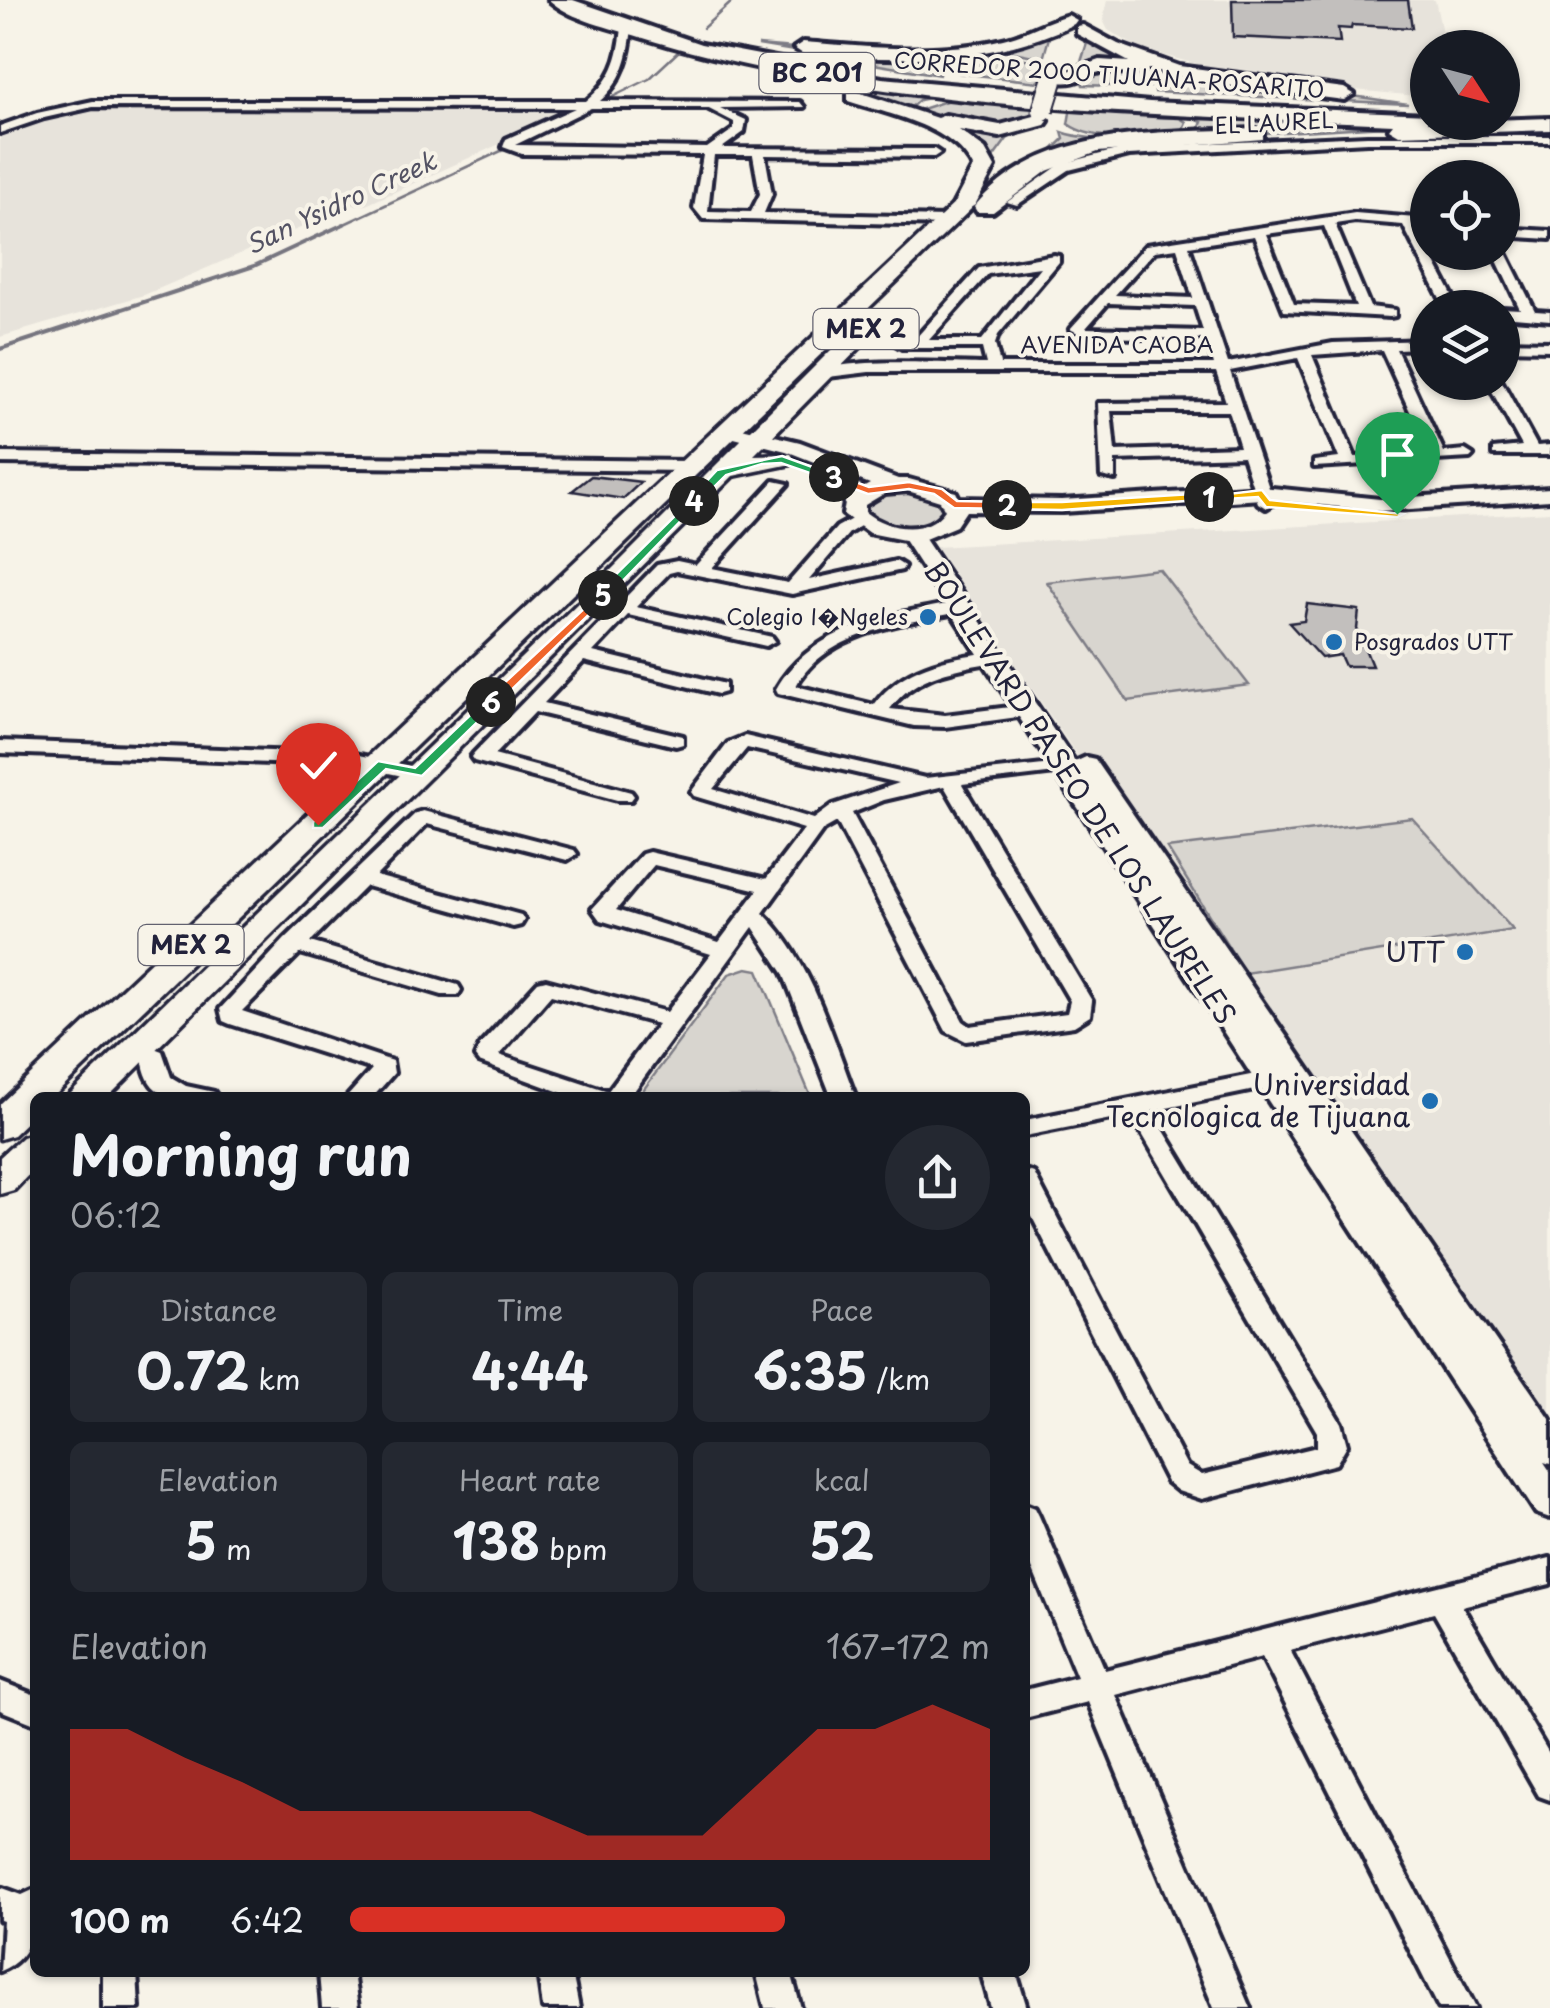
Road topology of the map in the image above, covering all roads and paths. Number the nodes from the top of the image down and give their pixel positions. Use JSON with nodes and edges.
{"nodes":[{"id":1,"x":558,"y":0,"type":"edge"},
{"id":2,"x":597,"y":7,"type":"edge"},
{"id":3,"x":1078,"y":15,"type":"edge"},
{"id":4,"x":629,"y":19,"type":"junction"},
{"id":5,"x":704,"y":42,"type":"junction"},
{"id":6,"x":1053,"y":68,"type":"junction"},
{"id":7,"x":982,"y":89,"type":"junction"},
{"id":8,"x":1095,"y":92,"type":"junction"},
{"id":9,"x":1410,"y":102,"type":"edge"},
{"id":10,"x":1410,"y":103,"type":"edge"},
{"id":11,"x":592,"y":104,"type":"junction"},
{"id":12,"x":704,"y":104,"type":"junction"},
{"id":13,"x":800,"y":105,"type":"dead end"},
{"id":14,"x":1150,"y":108,"type":"junction"},
{"id":15,"x":14,"y":110,"type":"dead end"},
{"id":16,"x":59,"y":110,"type":"junction"},
{"id":17,"x":1055,"y":119,"type":"junction"},
{"id":18,"x":1410,"y":123,"type":"edge"},
{"id":19,"x":1410,"y":125,"type":"edge"},
{"id":20,"x":0,"y":130,"type":"edge"},
{"id":21,"x":1550,"y":139,"type":"edge"},
{"id":22,"x":709,"y":152,"type":"junction"},
{"id":23,"x":758,"y":152,"type":"junction"},
{"id":24,"x":934,"y":153,"type":"dead end"},
{"id":25,"x":1013,"y":202,"type":"dead end"},
{"id":26,"x":965,"y":211,"type":"junction"},
{"id":27,"x":762,"y":217,"type":"junction"},
{"id":28,"x":1328,"y":221,"type":"junction"},
{"id":29,"x":1406,"y":221,"type":"junction"},
{"id":30,"x":1410,"y":222,"type":"edge"},
{"id":31,"x":1258,"y":231,"type":"junction"},
{"id":32,"x":1520,"y":233,"type":"edge"},
{"id":33,"x":1550,"y":235,"type":"edge"},
{"id":34,"x":1182,"y":244,"type":"junction"},
{"id":35,"x":958,"y":270,"type":"dead end"},
{"id":36,"x":1508,"y":270,"type":"edge"},
{"id":37,"x":981,"y":274,"type":"junction"},
{"id":38,"x":1442,"y":290,"type":"edge"},
{"id":39,"x":1102,"y":300,"type":"junction"},
{"id":40,"x":1200,"y":302,"type":"junction"},
{"id":41,"x":1269,"y":310,"type":"dead end"},
{"id":42,"x":1292,"y":310,"type":"junction"},
{"id":43,"x":1365,"y":310,"type":"junction"},
{"id":44,"x":1390,"y":313,"type":"dead end"},
{"id":45,"x":1520,"y":313,"type":"edge"},
{"id":46,"x":1529,"y":313,"type":"junction"},
{"id":47,"x":1550,"y":316,"type":"edge"},
{"id":48,"x":1210,"y":335,"type":"junction"},
{"id":49,"x":853,"y":342,"type":"junction"},
{"id":50,"x":988,"y":344,"type":"junction"},
{"id":51,"x":1388,"y":344,"type":"junction"},
{"id":52,"x":1410,"y":344,"type":"edge"},
{"id":53,"x":1520,"y":345,"type":"edge"},
{"id":54,"x":1550,"y":346,"type":"edge"},
{"id":55,"x":1302,"y":352,"type":"junction"},
{"id":56,"x":989,"y":367,"type":"junction"},
{"id":57,"x":1223,"y":368,"type":"junction"},
{"id":58,"x":820,"y":374,"type":"junction"},
{"id":59,"x":1504,"y":400,"type":"edge"},
{"id":60,"x":1234,"y":407,"type":"junction"},
{"id":61,"x":720,"y":436,"type":"junction"},
{"id":62,"x":759,"y":436,"type":"junction"},
{"id":63,"x":1532,"y":450,"type":"junction"},
{"id":64,"x":1550,"y":450,"type":"edge"},
{"id":65,"x":1248,"y":451,"type":"junction"},
{"id":66,"x":1498,"y":452,"type":"dead end"},
{"id":67,"x":1437,"y":454,"type":"junction"},
{"id":68,"x":1466,"y":455,"type":"dead end"},
{"id":69,"x":1110,"y":456,"type":"junction"},
{"id":70,"x":0,"y":458,"type":"edge"},
{"id":71,"x":1348,"y":460,"type":"junction"},
{"id":72,"x":783,"y":462,"type":"junction"},
{"id":73,"x":1320,"y":464,"type":"dead end"},
{"id":74,"x":688,"y":466,"type":"junction"},
{"id":75,"x":722,"y":472,"type":"junction"},
{"id":76,"x":1109,"y":476,"type":"dead end"},
{"id":77,"x":893,"y":486,"type":"junction"},
{"id":78,"x":868,"y":491,"type":"junction"},
{"id":79,"x":1550,"y":494,"type":"edge"},
{"id":80,"x":1264,"y":498,"type":"junction"},
{"id":81,"x":1550,"y":505,"type":"edge"},
{"id":82,"x":649,"y":507,"type":"junction"},
{"id":83,"x":859,"y":520,"type":"junction"},
{"id":84,"x":937,"y":521,"type":"junction"},
{"id":85,"x":896,"y":566,"type":"dead end"},
{"id":86,"x":700,"y":571,"type":"junction"},
{"id":87,"x":623,"y":574,"type":"junction"},
{"id":88,"x":792,"y":589,"type":"junction"},
{"id":89,"x":958,"y":607,"type":"junction"},
{"id":90,"x":624,"y":609,"type":"junction"},
{"id":91,"x":766,"y":641,"type":"dead end"},
{"id":92,"x":579,"y":654,"type":"junction"},
{"id":93,"x":991,"y":657,"type":"junction"},
{"id":94,"x":718,"y":688,"type":"dead end"},
{"id":95,"x":529,"y":705,"type":"junction"},
{"id":96,"x":1026,"y":711,"type":"junction"},
{"id":97,"x":877,"y":713,"type":"junction"},
{"id":98,"x":676,"y":740,"type":"dead end"},
{"id":99,"x":0,"y":747,"type":"edge"},
{"id":100,"x":383,"y":764,"type":"junction"},
{"id":101,"x":1074,"y":765,"type":"junction"},
{"id":102,"x":418,"y":773,"type":"junction"},
{"id":103,"x":951,"y":782,"type":"junction"},
{"id":104,"x":926,"y":784,"type":"junction"},
{"id":105,"x":624,"y":796,"type":"dead end"},
{"id":106,"x":840,"y":809,"type":"junction"},
{"id":107,"x":816,"y":826,"type":"junction"},
{"id":108,"x":566,"y":854,"type":"dead end"},
{"id":109,"x":359,"y":878,"type":"junction"},
{"id":110,"x":770,"y":886,"type":"junction"},
{"id":111,"x":752,"y":914,"type":"junction"},
{"id":112,"x":513,"y":920,"type":"dead end"},
{"id":113,"x":294,"y":944,"type":"junction"},
{"id":114,"x":725,"y":950,"type":"junction"},
{"id":115,"x":450,"y":990,"type":"dead end"},
{"id":116,"x":673,"y":1021,"type":"junction"},
{"id":117,"x":154,"y":1056,"type":"junction"},
{"id":118,"x":1298,"y":1073,"type":"junction"},
{"id":119,"x":1268,"y":1079,"type":"junction"},
{"id":120,"x":36,"y":1092,"type":"edge"},
{"id":121,"x":90,"y":1092,"type":"edge"},
{"id":122,"x":120,"y":1092,"type":"edge"},
{"id":123,"x":179,"y":1092,"type":"edge"},
{"id":124,"x":364,"y":1092,"type":"edge"},
{"id":125,"x":585,"y":1092,"type":"edge"},
{"id":126,"x":620,"y":1092,"type":"edge"},
{"id":127,"x":841,"y":1092,"type":"edge"},
{"id":128,"x":30,"y":1098,"type":"edge"},
{"id":129,"x":1137,"y":1105,"type":"junction"},
{"id":130,"x":0,"y":1126,"type":"edge"},
{"id":131,"x":1030,"y":1127,"type":"edge"},
{"id":132,"x":30,"y":1151,"type":"edge"},
{"id":133,"x":0,"y":1180,"type":"edge"},
{"id":134,"x":30,"y":1180,"type":"edge"},
{"id":135,"x":1030,"y":1189,"type":"edge"},
{"id":136,"x":0,"y":1206,"type":"edge"},
{"id":137,"x":1550,"y":1449,"type":"edge"},
{"id":138,"x":1550,"y":1502,"type":"edge"},
{"id":139,"x":1030,"y":1527,"type":"edge"},
{"id":140,"x":1550,"y":1572,"type":"edge"},
{"id":141,"x":1442,"y":1599,"type":"junction"},
{"id":142,"x":1270,"y":1642,"type":"junction"},
{"id":143,"x":1099,"y":1685,"type":"junction"},
{"id":144,"x":0,"y":1695,"type":"edge"},
{"id":145,"x":1030,"y":1703,"type":"edge"},
{"id":146,"x":30,"y":1708,"type":"edge"},
{"id":147,"x":1550,"y":1785,"type":"edge"},
{"id":148,"x":24,"y":1910,"type":"edge"},
{"id":149,"x":0,"y":1954,"type":"edge"},
{"id":150,"x":120,"y":1977,"type":"edge"},
{"id":151,"x":337,"y":1977,"type":"edge"},
{"id":152,"x":556,"y":1977,"type":"edge"},
{"id":153,"x":774,"y":1977,"type":"edge"},
{"id":154,"x":1000,"y":1977,"type":"edge"},
{"id":155,"x":120,"y":2008,"type":"edge"},
{"id":156,"x":340,"y":2008,"type":"edge"},
{"id":157,"x":561,"y":2008,"type":"edge"},
{"id":158,"x":783,"y":2008,"type":"edge"},
{"id":159,"x":1009,"y":2008,"type":"edge"},
{"id":160,"x":1232,"y":2008,"type":"edge"},
{"id":161,"x":1458,"y":2008,"type":"edge"}],
"edges":[{"from":1,"to":2,"type":"highway","name":"CORREDOR 2000 TIJUANA-ROSARITO","number":"BC 201"},
{"from":2,"to":4,"type":"highway","name":"CORREDOR 2000 TIJUANA-ROSARITO","number":"BC 201"},
{"from":3,"to":5,"type":"highway"},
{"from":3,"to":6,"type":"highway","number":"MEX 2"},
{"from":3,"to":6,"type":"highway","number":"MEX 2"},
{"from":3,"to":9,"type":"highway"},
{"from":4,"to":5,"type":"highway","name":"CORREDOR 2000 TIJUANA-ROSARITO","number":"BC 201"},
{"from":4,"to":11,"type":"street"},
{"from":5,"to":7,"type":"highway","name":"CORREDOR 2000 TIJUANA-ROSARITO","number":"BC 201"},
{"from":5,"to":26,"type":"highway"},
{"from":6,"to":7,"type":"highway"},
{"from":6,"to":8,"type":"highway"},
{"from":6,"to":17,"type":"highway","number":"MEX 2"},
{"from":7,"to":8,"type":"highway","name":"CORREDOR 2000 TIJUANA-ROSARITO","number":"BC 201"},
{"from":7,"to":14,"type":"highway","name":"CORREDOR 2000 TIJUANA-ROSARITO","number":"BC 201"},
{"from":7,"to":17,"type":"highway"},
{"from":8,"to":10,"type":"highway","name":"CORREDOR 2000 TIJUANA-ROSARITO","number":"BC 201"},
{"from":11,"to":12,"type":"street"},
{"from":11,"to":16,"type":"street"},
{"from":11,"to":22,"type":"street"},
{"from":12,"to":13,"type":"street"},
{"from":12,"to":22,"type":"street"},
{"from":14,"to":17,"type":"highway"},
{"from":14,"to":18,"type":"highway","name":"CORREDOR 2000 TIJUANA-ROSARITO","number":"BC 201"},
{"from":15,"to":16,"type":"street"},
{"from":16,"to":20,"type":"street"},
{"from":17,"to":26,"type":"highway","number":"MEX 2"},
{"from":17,"to":26,"type":"highway","number":"MEX 2"},
{"from":19,"to":26,"type":"highway"},
{"from":21,"to":25,"type":"street","name":"EL LAUREL"},
{"from":22,"to":23,"type":"street"},
{"from":22,"to":27,"type":"street"},
{"from":23,"to":24,"type":"street"},
{"from":23,"to":27,"type":"street"},
{"from":26,"to":27,"type":"street"},
{"from":26,"to":49,"type":"main road","number":"MEX 2"},
{"from":26,"to":61,"type":"main road","number":"MEX 2"},
{"from":28,"to":29,"type":"street"},
{"from":28,"to":31,"type":"street"},
{"from":28,"to":43,"type":"street"},
{"from":29,"to":30,"type":"street"},
{"from":29,"to":38,"type":"street"},
{"from":31,"to":34,"type":"street"},
{"from":31,"to":42,"type":"street"},
{"from":32,"to":33,"type":"street"},
{"from":34,"to":39,"type":"street"},
{"from":34,"to":40,"type":"street"},
{"from":35,"to":37,"type":"street"},
{"from":36,"to":46,"type":"street"},
{"from":37,"to":50,"type":"street"},
{"from":37,"to":50,"type":"street"},
{"from":39,"to":40,"type":"street"},
{"from":39,"to":48,"type":"street"},
{"from":40,"to":48,"type":"street"},
{"from":41,"to":42,"type":"street"},
{"from":42,"to":43,"type":"street"},
{"from":43,"to":44,"type":"street"},
{"from":45,"to":46,"type":"street"},
{"from":46,"to":47,"type":"street"},
{"from":48,"to":57,"type":"street"},
{"from":49,"to":56,"type":"street"},
{"from":49,"to":58,"type":"main road","number":"MEX 2"},
{"from":50,"to":56,"type":"street"},
{"from":51,"to":52,"type":"street","name":"AVENIDA CAOBA"},
{"from":51,"to":55,"type":"street","name":"AVENIDA CAOBA"},
{"from":51,"to":67,"type":"street"},
{"from":53,"to":54,"type":"street"},
{"from":55,"to":57,"type":"street","name":"AVENIDA CAOBA"},
{"from":55,"to":71,"type":"street"},
{"from":56,"to":57,"type":"street","name":"AVENIDA CAOBA"},
{"from":56,"to":58,"type":"street"},
{"from":57,"to":60,"type":"street"},
{"from":58,"to":62,"type":"main road","number":"MEX 2"},
{"from":59,"to":63,"type":"street"},
{"from":60,"to":65,"type":"street"},
{"from":60,"to":69,"type":"street"},
{"from":61,"to":62,"type":"street"},
{"from":61,"to":74,"type":"main road","number":"MEX 2"},
{"from":62,"to":72,"type":"main road"},
{"from":62,"to":75,"type":"main road","number":"MEX 2"},
{"from":63,"to":64,"type":"street"},
{"from":63,"to":66,"type":"street"},
{"from":65,"to":69,"type":"street"},
{"from":65,"to":80,"type":"street"},
{"from":67,"to":68,"type":"street"},
{"from":67,"to":71,"type":"street"},
{"from":69,"to":76,"type":"street"},
{"from":70,"to":74,"type":"street"},
{"from":71,"to":73,"type":"street"},
{"from":72,"to":75,"type":"main road"},
{"from":72,"to":77,"type":"street"},
{"from":72,"to":78,"type":"street"},
{"from":72,"to":86,"type":"street"},
{"from":74,"to":82,"type":"main road","number":"MEX 2"},
{"from":75,"to":87,"type":"main road","number":"MEX 2"},
{"from":77,"to":78,"type":"street"},
{"from":77,"to":84,"type":"street"},
{"from":78,"to":83,"type":"street"},
{"from":79,"to":80,"type":"street"},
{"from":80,"to":81,"type":"street"},
{"from":80,"to":84,"type":"street"},
{"from":82,"to":87,"type":"main road"},
{"from":82,"to":100,"type":"main road","number":"MEX 2"},
{"from":83,"to":84,"type":"street"},
{"from":83,"to":88,"type":"street"},
{"from":84,"to":89,"type":"street","name":"BOULEVARD PASEO DE LOS LAURELES"},
{"from":84,"to":101,"type":"street","name":"BOULEVARD PASEO DE LOS LAURELES"},
{"from":85,"to":88,"type":"street"},
{"from":86,"to":88,"type":"street"},
{"from":86,"to":90,"type":"street"},
{"from":87,"to":102,"type":"main road","number":"MEX 2"},
{"from":89,"to":93,"type":"street","name":"BOULEVARD PASEO DE LOS LAURELES"},
{"from":89,"to":97,"type":"street"},
{"from":90,"to":91,"type":"street"},
{"from":90,"to":92,"type":"street"},
{"from":92,"to":94,"type":"street"},
{"from":92,"to":95,"type":"street"},
{"from":93,"to":96,"type":"street","name":"BOULEVARD PASEO DE LOS LAURELES"},
{"from":93,"to":97,"type":"street"},
{"from":95,"to":98,"type":"street"},
{"from":95,"to":105,"type":"street"},
{"from":96,"to":97,"type":"street"},
{"from":96,"to":101,"type":"street","name":"BOULEVARD PASEO DE LOS LAURELES"},
{"from":99,"to":100,"type":"street"},
{"from":100,"to":102,"type":"street"},
{"from":100,"to":120,"type":"main road","number":"MEX 2"},
{"from":101,"to":103,"type":"street"},
{"from":101,"to":118,"type":"street","name":"BOULEVARD PASEO DE LOS LAURELES"},
{"from":101,"to":119,"type":"street","name":"BOULEVARD PASEO DE LOS LAURELES"},
{"from":102,"to":117,"type":"main road"},
{"from":102,"to":121,"type":"main road","number":"MEX 2"},
{"from":103,"to":104,"type":"street"},
{"from":103,"to":106,"type":"street"},
{"from":104,"to":106,"type":"street"},
{"from":104,"to":107,"type":"street"},
{"from":106,"to":107,"type":"street"},
{"from":107,"to":110,"type":"street"},
{"from":108,"to":109,"type":"street"},
{"from":109,"to":112,"type":"street"},
{"from":109,"to":113,"type":"street"},
{"from":110,"to":111,"type":"street"},
{"from":110,"to":114,"type":"street"},
{"from":111,"to":114,"type":"street"},
{"from":111,"to":127,"type":"street"},
{"from":113,"to":115,"type":"street"},
{"from":113,"to":124,"type":"street"},
{"from":114,"to":116,"type":"street"},
{"from":116,"to":125,"type":"street"},
{"from":116,"to":126,"type":"street"},
{"from":117,"to":122,"type":"main road"},
{"from":117,"to":123,"type":"street"},
{"from":118,"to":119,"type":"street"},
{"from":118,"to":137,"type":"street","name":"BOULEVARD PASEO DE LOS LAURELES"},
{"from":119,"to":129,"type":"street"},
{"from":119,"to":138,"type":"street","name":"BOULEVARD PASEO DE LOS LAURELES"},
{"from":128,"to":130,"type":"main road","number":"MEX 2"},
{"from":129,"to":131,"type":"street"},
{"from":129,"to":135,"type":"street"},
{"from":132,"to":133,"type":"main road"},
{"from":134,"to":136,"type":"main road"},
{"from":139,"to":143,"type":"street"},
{"from":140,"to":141,"type":"street"},
{"from":141,"to":142,"type":"street"},
{"from":141,"to":147,"type":"street"},
{"from":142,"to":143,"type":"street"},
{"from":142,"to":161,"type":"street"},
{"from":143,"to":145,"type":"street"},
{"from":143,"to":160,"type":"street"},
{"from":144,"to":146,"type":"street"},
{"from":148,"to":149,"type":"street"},
{"from":150,"to":155,"type":"street"},
{"from":151,"to":156,"type":"street"},
{"from":152,"to":157,"type":"street"},
{"from":153,"to":158,"type":"street"},
{"from":154,"to":159,"type":"street"}]}
